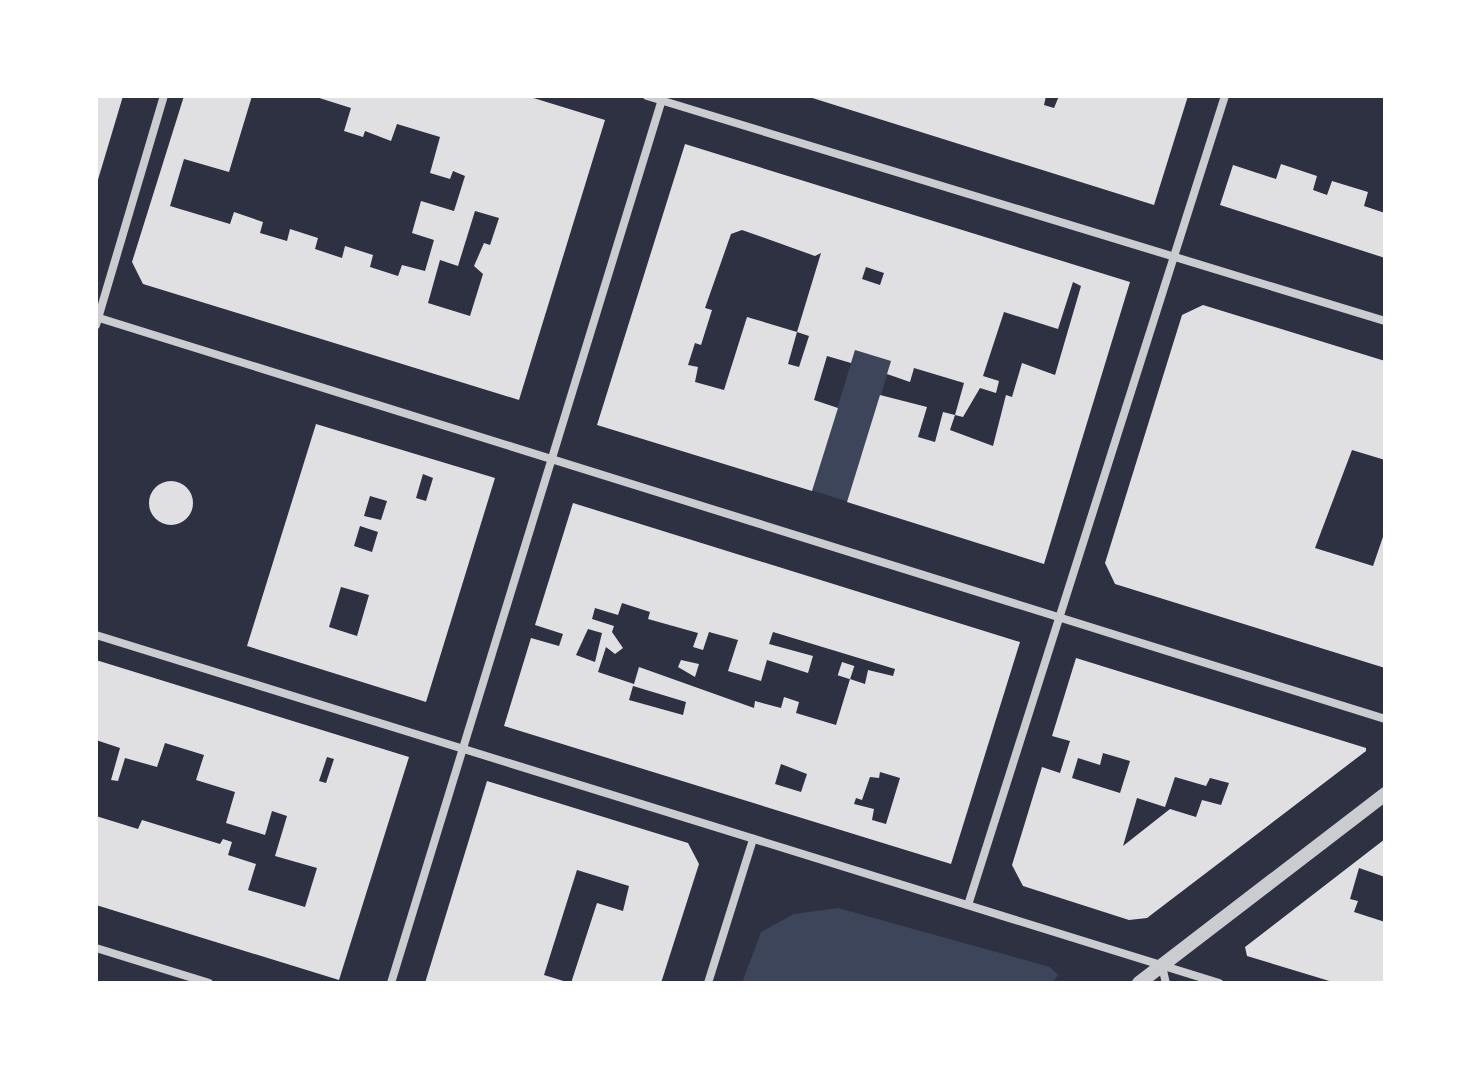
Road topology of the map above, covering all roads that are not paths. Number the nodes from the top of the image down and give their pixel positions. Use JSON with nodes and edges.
{"nodes":[{"id":1,"x":164,"y":96,"type":"edge"},
{"id":2,"x":647,"y":96,"type":"edge"},
{"id":3,"x":1225,"y":96,"type":"edge"},
{"id":4,"x":662,"y":98,"type":"edge"},
{"id":5,"x":1174,"y":257,"type":"junction"},
{"id":6,"x":97,"y":320,"type":"edge"},
{"id":7,"x":1385,"y":321,"type":"edge"},
{"id":8,"x":554,"y":459,"type":"junction"},
{"id":9,"x":1060,"y":618,"type":"junction"},
{"id":10,"x":96,"y":635,"type":"edge"},
{"id":11,"x":1385,"y":719,"type":"edge"},
{"id":12,"x":466,"y":750,"type":"junction"},
{"id":13,"x":1385,"y":794,"type":"edge"},
{"id":14,"x":753,"y":839,"type":"junction"},
{"id":15,"x":968,"y":905,"type":"junction"},
{"id":16,"x":96,"y":948,"type":"edge"},
{"id":17,"x":1162,"y":966,"type":"junction"},
{"id":18,"x":209,"y":983,"type":"edge"},
{"id":19,"x":391,"y":983,"type":"edge"},
{"id":20,"x":708,"y":983,"type":"edge"},
{"id":21,"x":1139,"y":983,"type":"edge"},
{"id":22,"x":1166,"y":983,"type":"edge"},
{"id":23,"x":1219,"y":983,"type":"edge"}],
"edges":[{"from":1,"to":6,"type":"street"},
{"from":2,"to":4,"type":"street"},
{"from":3,"to":5,"type":"street"},
{"from":4,"to":5,"type":"street"},
{"from":4,"to":8,"type":"street"},
{"from":5,"to":7,"type":"street"},
{"from":5,"to":9,"type":"street"},
{"from":6,"to":8,"type":"street"},
{"from":8,"to":9,"type":"street"},
{"from":8,"to":12,"type":"street"},
{"from":9,"to":11,"type":"street"},
{"from":9,"to":15,"type":"street"},
{"from":10,"to":12,"type":"street"},
{"from":12,"to":14,"type":"street"},
{"from":12,"to":19,"type":"street"},
{"from":13,"to":17,"type":"street"},
{"from":14,"to":15,"type":"street"},
{"from":14,"to":20,"type":"street"},
{"from":15,"to":17,"type":"street"},
{"from":16,"to":18,"type":"street"},
{"from":17,"to":21,"type":"street"},
{"from":17,"to":22,"type":"street"},
{"from":17,"to":23,"type":"street"}]}
